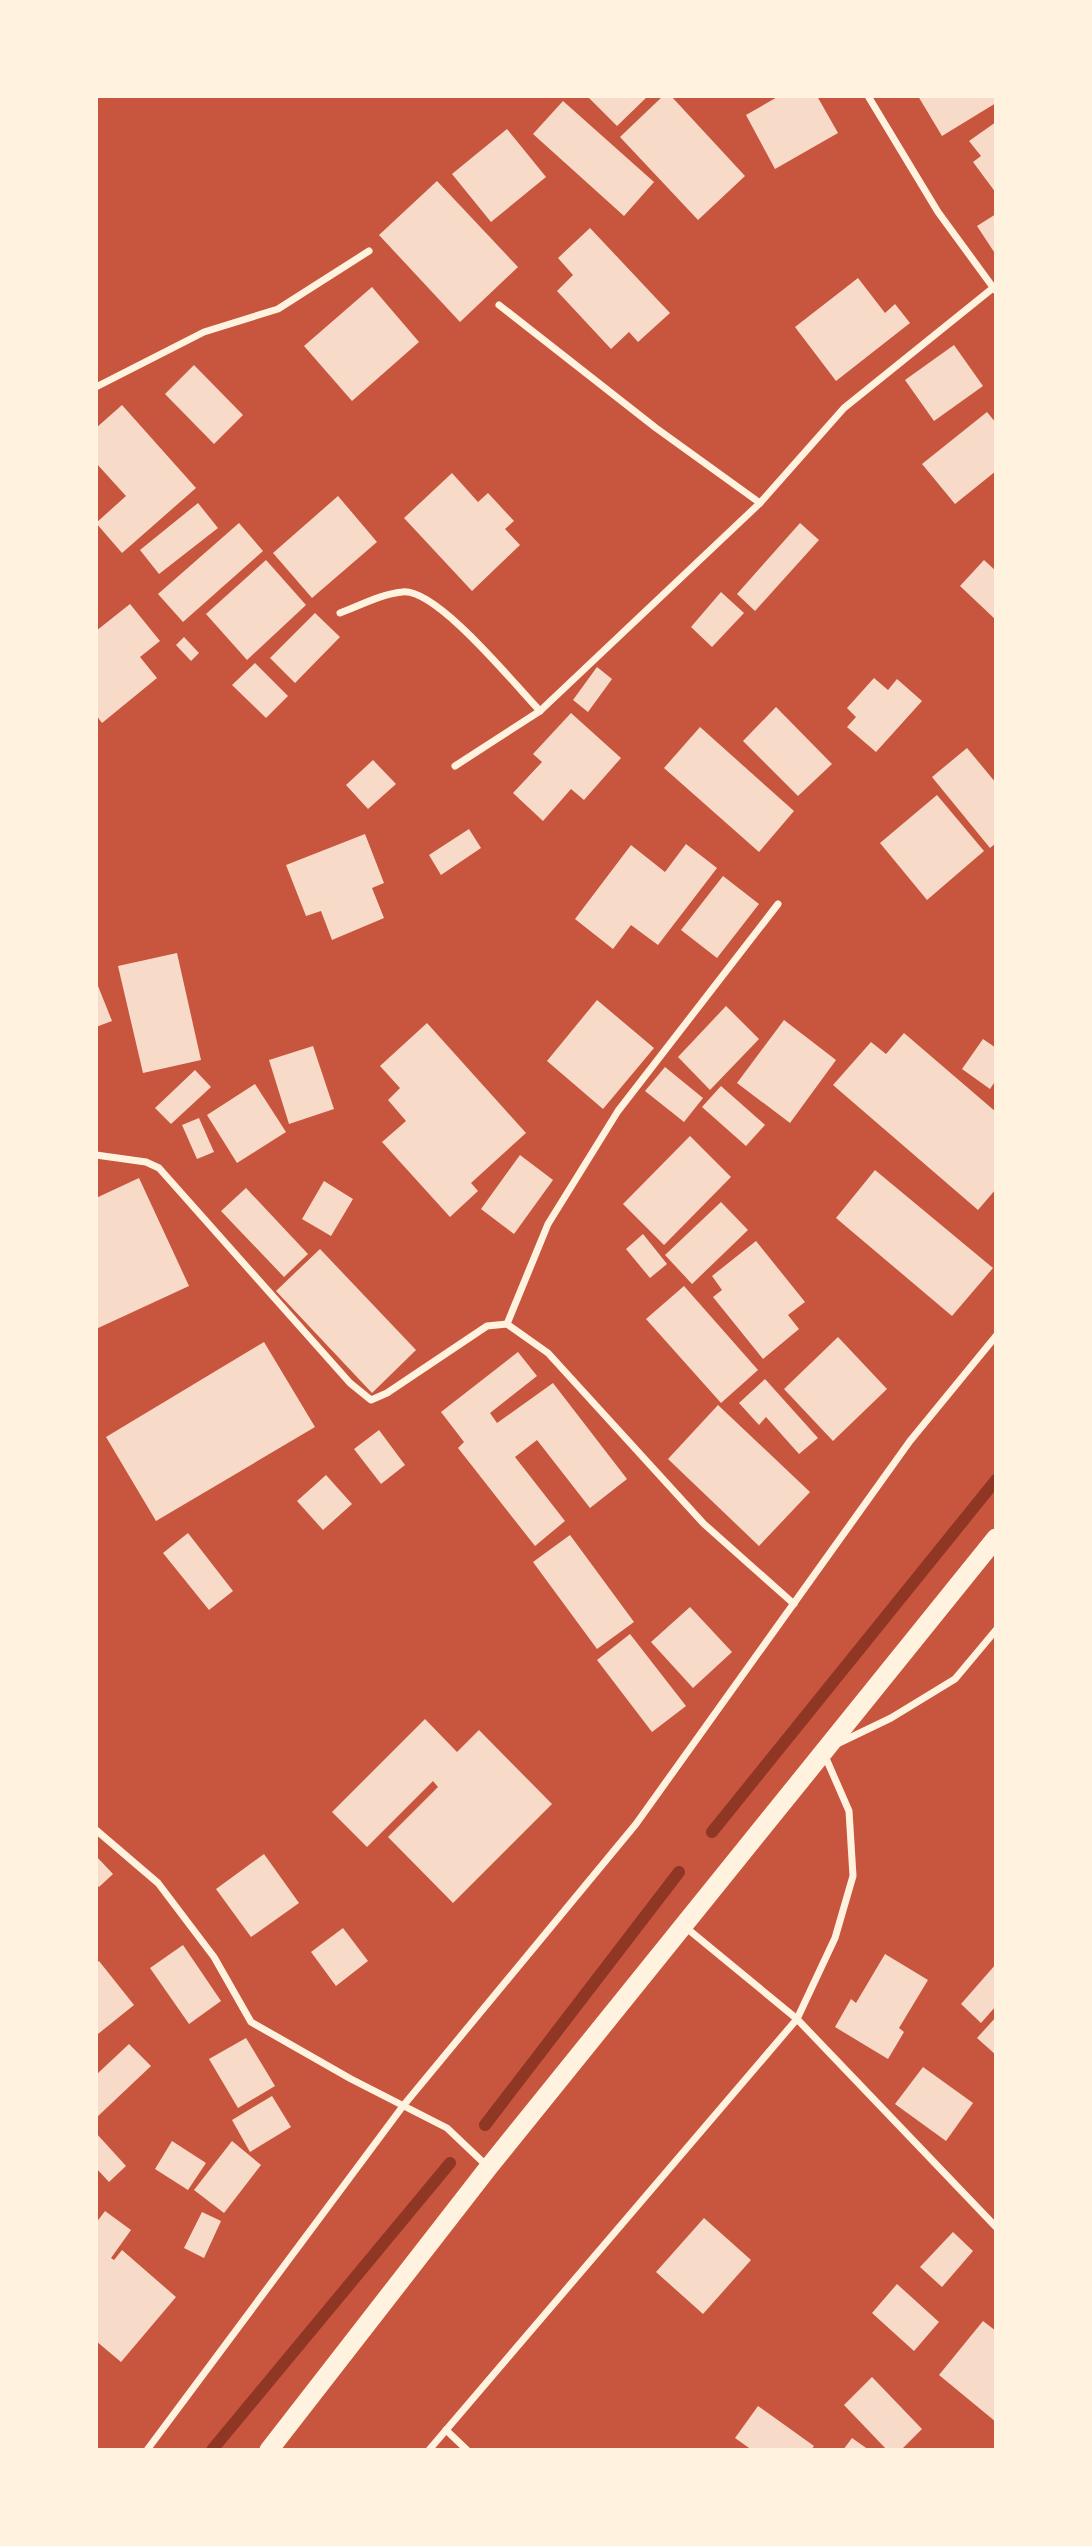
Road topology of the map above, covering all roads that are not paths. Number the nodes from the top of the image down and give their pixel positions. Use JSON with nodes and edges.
{"nodes":[{"id":1,"x":868,"y":96,"type":"edge"},
{"id":2,"x":369,"y":251,"type":"dead end"},
{"id":3,"x":995,"y":289,"type":"edge"},
{"id":4,"x":499,"y":305,"type":"dead end"},
{"id":5,"x":96,"y":387,"type":"edge"},
{"id":6,"x":760,"y":503,"type":"junction"},
{"id":7,"x":340,"y":613,"type":"dead end"},
{"id":8,"x":540,"y":711,"type":"junction"},
{"id":9,"x":455,"y":766,"type":"dead end"},
{"id":10,"x":778,"y":904,"type":"dead end"},
{"id":11,"x":96,"y":1155,"type":"edge"},
{"id":12,"x":507,"y":1324,"type":"junction"},
{"id":13,"x":996,"y":1336,"type":"edge"},
{"id":14,"x":996,"y":1538,"type":"edge"},
{"id":15,"x":794,"y":1604,"type":"junction"},
{"id":16,"x":996,"y":1630,"type":"edge"},
{"id":17,"x":823,"y":1751,"type":"junction"},
{"id":18,"x":96,"y":1830,"type":"edge"},
{"id":19,"x":684,"y":1925,"type":"junction"},
{"id":20,"x":797,"y":2019,"type":"junction"},
{"id":21,"x":403,"y":2106,"type":"junction"},
{"id":22,"x":488,"y":2168,"type":"junction"},
{"id":23,"x":996,"y":2227,"type":"edge"},
{"id":24,"x":446,"y":2430,"type":"junction"},
{"id":25,"x":147,"y":2450,"type":"edge"},
{"id":26,"x":269,"y":2450,"type":"edge"},
{"id":27,"x":429,"y":2450,"type":"edge"},
{"id":28,"x":467,"y":2450,"type":"edge"}],
"edges":[{"from":1,"to":3,"type":"street"},
{"from":2,"to":5,"type":"street"},
{"from":3,"to":6,"type":"street"},
{"from":4,"to":6,"type":"street"},
{"from":6,"to":8,"type":"street"},
{"from":7,"to":8,"type":"street"},
{"from":8,"to":9,"type":"street"},
{"from":10,"to":12,"type":"street"},
{"from":11,"to":12,"type":"street"},
{"from":12,"to":15,"type":"street"},
{"from":13,"to":15,"type":"street"},
{"from":14,"to":17,"type":"highway"},
{"from":15,"to":21,"type":"street"},
{"from":16,"to":17,"type":"street"},
{"from":17,"to":19,"type":"highway"},
{"from":17,"to":20,"type":"street"},
{"from":18,"to":21,"type":"street"},
{"from":19,"to":20,"type":"street"},
{"from":19,"to":22,"type":"highway"},
{"from":20,"to":23,"type":"street"},
{"from":20,"to":24,"type":"street"},
{"from":21,"to":22,"type":"street"},
{"from":21,"to":25,"type":"street"},
{"from":22,"to":26,"type":"highway"},
{"from":24,"to":27,"type":"street"},
{"from":24,"to":28,"type":"street"}]}
